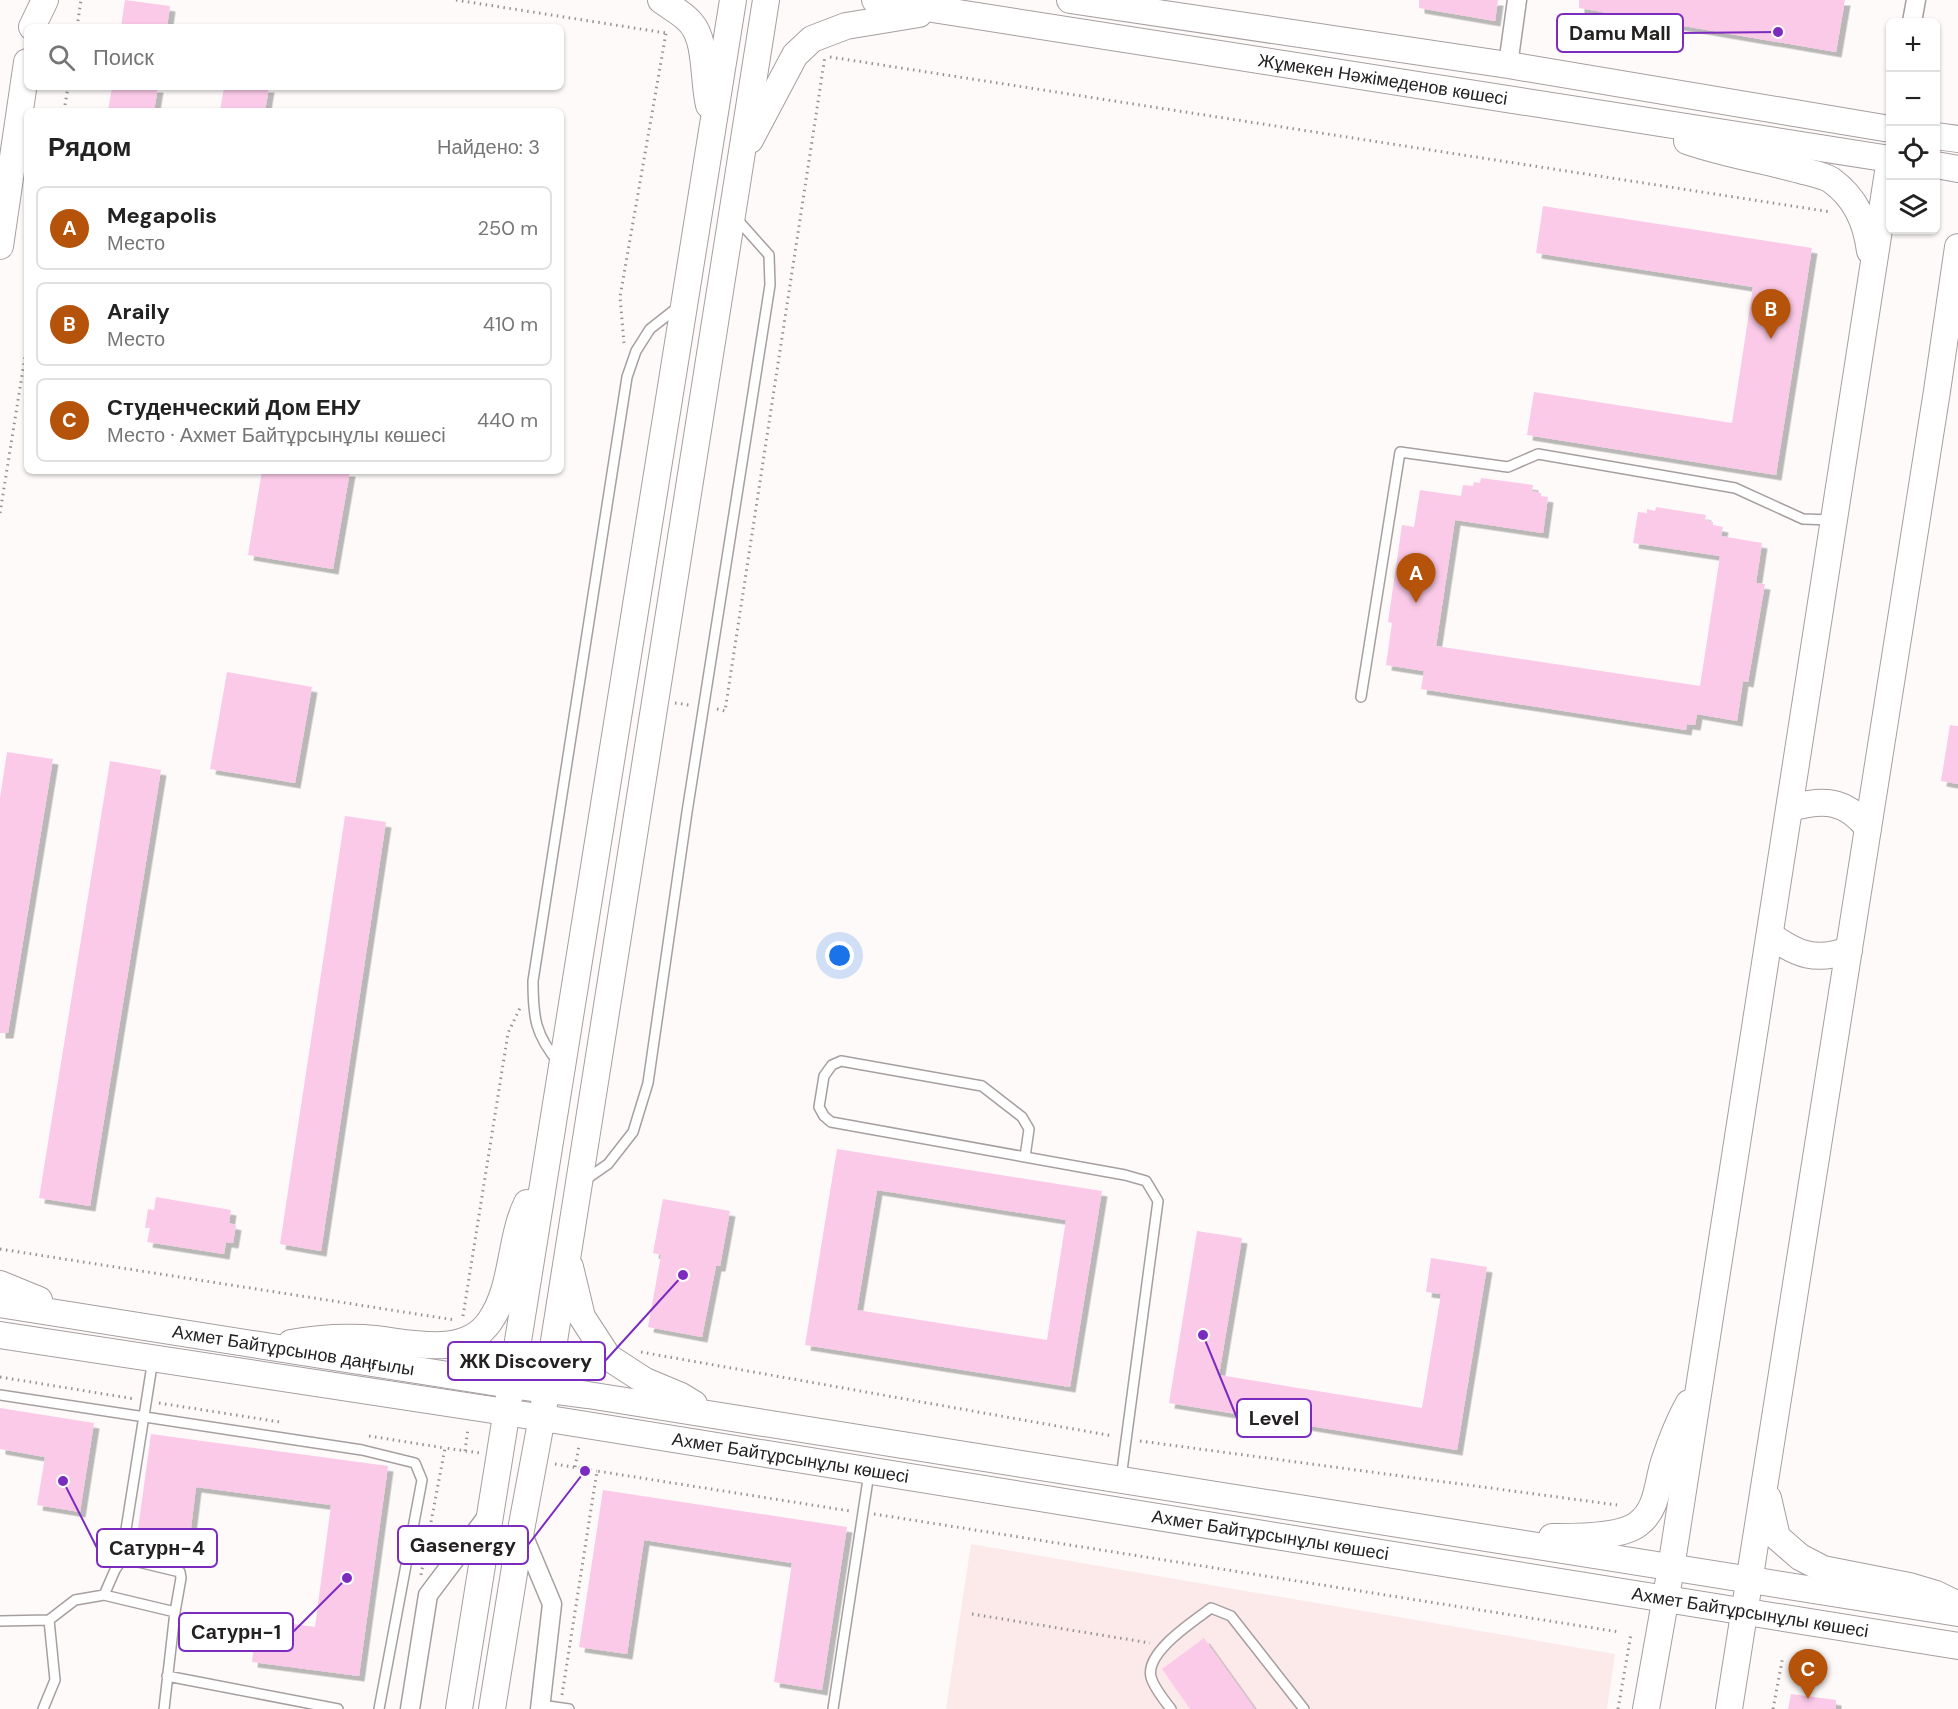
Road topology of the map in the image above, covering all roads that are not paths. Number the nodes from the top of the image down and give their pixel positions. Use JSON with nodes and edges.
{"nodes":[{"id":1,"x":36,"y":0,"type":"edge"},
{"id":2,"x":45,"y":0,"type":"edge"},
{"id":3,"x":661,"y":0,"type":"edge"},
{"id":4,"x":733,"y":0,"type":"edge"},
{"id":5,"x":766,"y":0,"type":"edge"},
{"id":6,"x":875,"y":0,"type":"edge"},
{"id":7,"x":1070,"y":0,"type":"edge"},
{"id":8,"x":1516,"y":0,"type":"edge"},
{"id":9,"x":1916,"y":0,"type":"edge"},
{"id":10,"x":1150,"y":6,"type":"edge"},
{"id":11,"x":937,"y":9,"type":"junction"},
{"id":12,"x":1913,"y":18,"type":"edge"},
{"id":13,"x":32,"y":24,"type":"edge"},
{"id":14,"x":33,"y":24,"type":"edge"},
{"id":15,"x":1508,"y":64,"type":"junction"},
{"id":16,"x":24,"y":82,"type":"edge"},
{"id":17,"x":714,"y":122,"type":"junction"},
{"id":18,"x":1646,"y":122,"type":"junction"},
{"id":19,"x":1886,"y":128,"type":"edge"},
{"id":20,"x":1940,"y":137,"type":"edge"},
{"id":21,"x":1958,"y":139,"type":"edge"},
{"id":22,"x":742,"y":153,"type":"junction"},
{"id":23,"x":1886,"y":158,"type":"edge"},
{"id":24,"x":1940,"y":166,"type":"edge"},
{"id":25,"x":1958,"y":169,"type":"edge"},
{"id":26,"x":1887,"y":180,"type":"edge"},
{"id":27,"x":732,"y":214,"type":"junction"},
{"id":28,"x":0,"y":246,"type":"edge"},
{"id":29,"x":1958,"y":247,"type":"edge"},
{"id":30,"x":1873,"y":270,"type":"junction"},
{"id":31,"x":685,"y":301,"type":"junction"},
{"id":32,"x":1958,"y":340,"type":"edge"},
{"id":33,"x":1937,"y":391,"type":"junction"},
{"id":34,"x":1834,"y":520,"type":"junction"},
{"id":35,"x":1361,"y":698,"type":"dead end"},
{"id":36,"x":1790,"y":808,"type":"junction"},
{"id":37,"x":1868,"y":828,"type":"junction"},
{"id":38,"x":1770,"y":935,"type":"junction"},
{"id":39,"x":1849,"y":950,"type":"junction"},
{"id":40,"x":562,"y":1067,"type":"junction"},
{"id":41,"x":1025,"y":1157,"type":"junction"},
{"id":42,"x":546,"y":1165,"type":"junction"},
{"id":43,"x":579,"y":1184,"type":"junction"},
{"id":44,"x":567,"y":1256,"type":"junction"},
{"id":45,"x":0,"y":1284,"type":"edge"},
{"id":46,"x":0,"y":1304,"type":"edge"},
{"id":47,"x":83,"y":1318,"type":"junction"},
{"id":48,"x":0,"y":1335,"type":"edge"},
{"id":49,"x":272,"y":1347,"type":"junction"},
{"id":50,"x":153,"y":1358,"type":"junction"},
{"id":51,"x":511,"y":1384,"type":"junction"},
{"id":52,"x":1700,"y":1384,"type":"junction"},
{"id":53,"x":547,"y":1388,"type":"junction"},
{"id":54,"x":0,"y":1395,"type":"edge"},
{"id":55,"x":588,"y":1395,"type":"joint"},
{"id":56,"x":506,"y":1412,"type":"junction"},
{"id":57,"x":712,"y":1415,"type":"junction"},
{"id":58,"x":144,"y":1417,"type":"junction"},
{"id":59,"x":542,"y":1417,"type":"junction"},
{"id":60,"x":582,"y":1424,"type":"joint"},
{"id":61,"x":869,"y":1470,"type":"junction"},
{"id":62,"x":1120,"y":1480,"type":"junction"},
{"id":63,"x":1765,"y":1485,"type":"junction"},
{"id":64,"x":491,"y":1513,"type":"junction"},
{"id":65,"x":521,"y":1530,"type":"junction"},
{"id":66,"x":1492,"y":1539,"type":"junction"},
{"id":67,"x":121,"y":1561,"type":"junction"},
{"id":68,"x":1671,"y":1568,"type":"junction"},
{"id":69,"x":1750,"y":1581,"type":"junction"},
{"id":70,"x":104,"y":1595,"type":"junction"},
{"id":71,"x":1665,"y":1598,"type":"junction"},
{"id":72,"x":1958,"y":1605,"type":"edge"},
{"id":73,"x":1744,"y":1611,"type":"junction"},
{"id":74,"x":175,"y":1612,"type":"junction"},
{"id":75,"x":1958,"y":1613,"type":"edge"},
{"id":76,"x":49,"y":1620,"type":"junction"},
{"id":77,"x":0,"y":1621,"type":"edge"},
{"id":78,"x":1958,"y":1646,"type":"edge"},
{"id":79,"x":167,"y":1676,"type":"junction"},
{"id":80,"x":540,"y":1707,"type":"edge"},
{"id":81,"x":564,"y":1708,"type":"edge"},
{"id":82,"x":43,"y":1709,"type":"edge"},
{"id":83,"x":164,"y":1709,"type":"edge"},
{"id":84,"x":338,"y":1709,"type":"edge"},
{"id":85,"x":379,"y":1709,"type":"edge"},
{"id":86,"x":410,"y":1709,"type":"edge"},
{"id":87,"x":459,"y":1709,"type":"edge"},
{"id":88,"x":492,"y":1709,"type":"edge"},
{"id":89,"x":832,"y":1709,"type":"edge"},
{"id":90,"x":1171,"y":1709,"type":"edge"},
{"id":91,"x":1304,"y":1709,"type":"edge"},
{"id":92,"x":1646,"y":1709,"type":"edge"},
{"id":93,"x":1729,"y":1709,"type":"edge"}],
"edges":[{"from":1,"to":13,"type":"street"},
{"from":2,"to":14,"type":"street"},
{"from":3,"to":17,"type":"street"},
{"from":4,"to":17,"type":"street"},
{"from":5,"to":22,"type":"street"},
{"from":6,"to":11,"type":"street","name":"Жұмекен Нәжімеденов көшесі"},
{"from":7,"to":10,"type":"street","name":"Жұмекен Нәжімеденов көшесі"},
{"from":8,"to":15,"type":"street"},
{"from":9,"to":12,"type":"street"},
{"from":10,"to":15,"type":"street","name":"Жұмекен Нәжімеденов көшесі"},
{"from":11,"to":18,"type":"street","name":"Жұмекен Нәжімеденов көшесі"},
{"from":11,"to":22,"type":"street"},
{"from":15,"to":19,"type":"street","name":"Жұмекен Нәжімеденов көшесі"},
{"from":16,"to":28,"type":"street"},
{"from":17,"to":31,"type":"street"},
{"from":18,"to":23,"type":"street","name":"Жұмекен Нәжімеденов көшесі"},
{"from":18,"to":30,"type":"street"},
{"from":20,"to":21,"type":"street"},
{"from":22,"to":27,"type":"street"},
{"from":24,"to":25,"type":"street"},
{"from":26,"to":30,"type":"street"},
{"from":27,"to":43,"type":"street"},
{"from":27,"to":43,"type":"lane"},
{"from":29,"to":33,"type":"street"},
{"from":30,"to":34,"type":"street"},
{"from":31,"to":40,"type":"street"},
{"from":31,"to":40,"type":"lane"},
{"from":32,"to":33,"type":"street"},
{"from":33,"to":37,"type":"street"},
{"from":34,"to":35,"type":"lane"},
{"from":34,"to":36,"type":"street"},
{"from":36,"to":37,"type":"street"},
{"from":36,"to":38,"type":"street"},
{"from":37,"to":39,"type":"street"},
{"from":38,"to":39,"type":"street"},
{"from":38,"to":52,"type":"street"},
{"from":39,"to":63,"type":"street"},
{"from":40,"to":42,"type":"street"},
{"from":41,"to":41,"type":"lane"},
{"from":41,"to":62,"type":"lane"},
{"from":42,"to":49,"type":"street"},
{"from":42,"to":51,"type":"street"},
{"from":43,"to":44,"type":"street"},
{"from":44,"to":53,"type":"street"},
{"from":44,"to":57,"type":"street"},
{"from":45,"to":47,"type":"street"},
{"from":46,"to":47,"type":"street","name":"Ахмет Байтұрсынов даңғылы"},
{"from":47,"to":49,"type":"street","name":"Ахмет Байтұрсынов даңғылы"},
{"from":48,"to":50,"type":"street","name":"Ахмет Байтұрсынов даңғылы"},
{"from":49,"to":51,"type":"street","name":"Ахмет Байтұрсынов даңғылы"},
{"from":50,"to":56,"type":"street","name":"Ахмет Байтұрсынов даңғылы"},
{"from":50,"to":58,"type":"lane"},
{"from":51,"to":53,"type":"street","name":"Ахмет Байтұрсынов даңғылы"},
{"from":51,"to":56,"type":"street"},
{"from":52,"to":66,"type":"street"},
{"from":52,"to":68,"type":"street"},
{"from":53,"to":55,"type":"street","name":"Ахмет Байтұрсынов даңғылы"},
{"from":53,"to":59,"type":"street"},
{"from":54,"to":58,"type":"lane"},
{"from":55,"to":57,"type":"street","name":"Ахмет Байтұрсынұлы көшесі"},
{"from":56,"to":59,"type":"street","name":"Ахмет Байтұрсынов даңғылы"},
{"from":56,"to":64,"type":"street"},
{"from":57,"to":62,"type":"street","name":"Ахмет Байтұрсынұлы көшесі"},
{"from":58,"to":67,"type":"lane"},
{"from":58,"to":85,"type":"lane"},
{"from":59,"to":60,"type":"street","name":"Ахмет Байтұрсынов даңғылы"},
{"from":59,"to":65,"type":"street"},
{"from":60,"to":61,"type":"street","name":"Ахмет Байтұрсынұлы көшесі"},
{"from":61,"to":71,"type":"street","name":"Ахмет Байтұрсынұлы көшесі"},
{"from":61,"to":89,"type":"lane"},
{"from":62,"to":66,"type":"street","name":"Ахмет Байтұрсынұлы көшесі"},
{"from":63,"to":69,"type":"street"},
{"from":63,"to":72,"type":"street"},
{"from":64,"to":86,"type":"street"},
{"from":64,"to":87,"type":"street"},
{"from":65,"to":80,"type":"street"},
{"from":65,"to":88,"type":"street"},
{"from":66,"to":68,"type":"street","name":"Ахмет Байтұрсынұлы көшесі"},
{"from":67,"to":70,"type":"lane"},
{"from":67,"to":74,"type":"lane"},
{"from":68,"to":69,"type":"street","name":"Ахмет Байтұрсынұлы көшесі"},
{"from":68,"to":71,"type":"street"},
{"from":69,"to":73,"type":"street"},
{"from":69,"to":75,"type":"street","name":"Ахмет Байтұрсынұлы көшесі"},
{"from":70,"to":74,"type":"lane"},
{"from":70,"to":76,"type":"lane"},
{"from":71,"to":73,"type":"street","name":"Ахмет Байтұрсынұлы көшесі"},
{"from":71,"to":92,"type":"street"},
{"from":73,"to":78,"type":"street","name":"Ахмет Байтұрсынұлы көшесі"},
{"from":73,"to":93,"type":"street"},
{"from":74,"to":79,"type":"lane"},
{"from":76,"to":77,"type":"lane"},
{"from":76,"to":82,"type":"lane"},
{"from":79,"to":83,"type":"lane"},
{"from":79,"to":84,"type":"lane"},
{"from":80,"to":81,"type":"lane"},
{"from":90,"to":91,"type":"lane"}]}
